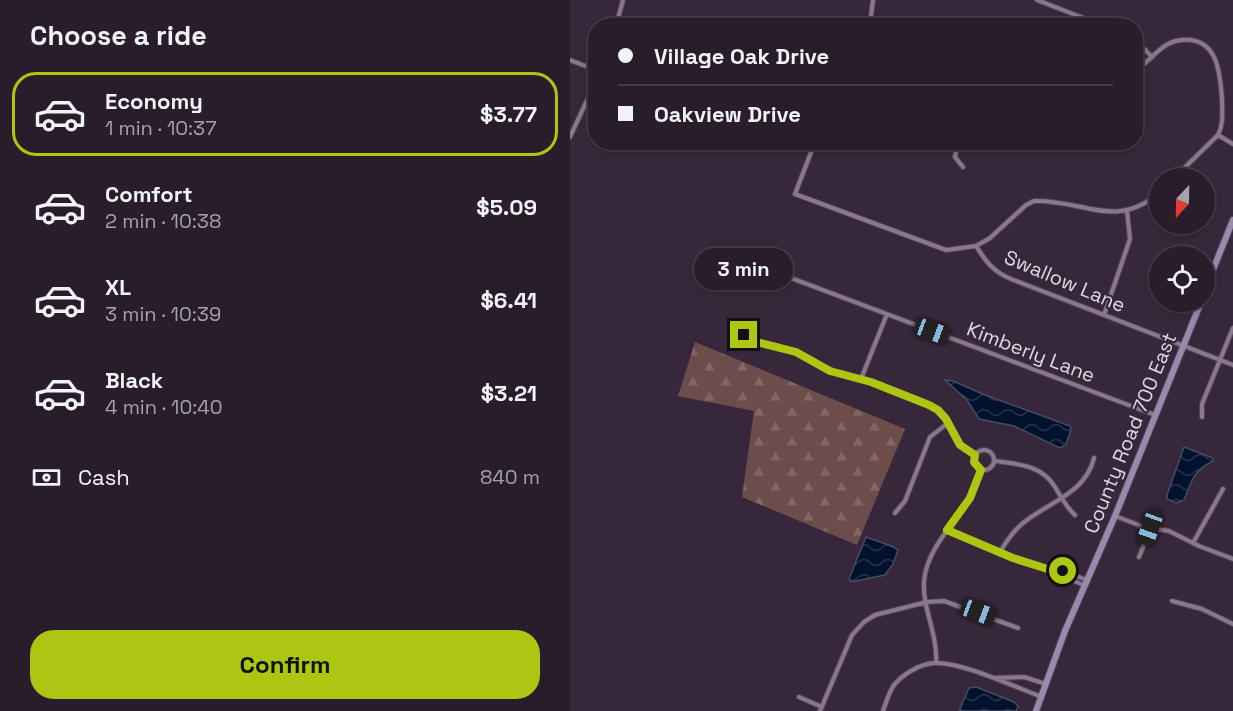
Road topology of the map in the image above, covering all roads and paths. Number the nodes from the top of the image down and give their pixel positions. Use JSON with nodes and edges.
{"nodes":[{"id":1,"x":623,"y":0,"type":"edge"},
{"id":2,"x":873,"y":0,"type":"edge"},
{"id":3,"x":1037,"y":0,"type":"edge"},
{"id":4,"x":618,"y":18,"type":"edge"},
{"id":5,"x":872,"y":18,"type":"edge"},
{"id":6,"x":1083,"y":18,"type":"edge"},
{"id":7,"x":1143,"y":47,"type":"edge"},
{"id":8,"x":1152,"y":57,"type":"junction"},
{"id":9,"x":570,"y":60,"type":"edge"},
{"id":10,"x":1143,"y":64,"type":"edge"},
{"id":11,"x":588,"y":67,"type":"edge"},
{"id":12,"x":588,"y":98,"type":"edge"},
{"id":13,"x":1218,"y":135,"type":"junction"},
{"id":14,"x":570,"y":137,"type":"edge"},
{"id":15,"x":1233,"y":144,"type":"edge"},
{"id":16,"x":812,"y":150,"type":"edge"},
{"id":17,"x":956,"y":150,"type":"edge"},
{"id":18,"x":963,"y":167,"type":"dead end"},
{"id":19,"x":1184,"y":168,"type":"edge"},
{"id":20,"x":1149,"y":200,"type":"edge"},
{"id":21,"x":1127,"y":211,"type":"junction"},
{"id":22,"x":1233,"y":220,"type":"edge"},
{"id":23,"x":976,"y":246,"type":"junction"},
{"id":24,"x":1215,"y":265,"type":"edge"},
{"id":25,"x":762,"y":267,"type":"dead end"},
{"id":26,"x":1197,"y":312,"type":"edge"},
{"id":27,"x":887,"y":314,"type":"junction"},
{"id":28,"x":1104,"y":315,"type":"junction"},
{"id":29,"x":1233,"y":328,"type":"edge"},
{"id":30,"x":744,"y":335,"type":"dead end"},
{"id":31,"x":1184,"y":345,"type":"junction"},
{"id":32,"x":1220,"y":359,"type":"junction"},
{"id":33,"x":1233,"y":364,"type":"edge"},
{"id":34,"x":861,"y":379,"type":"junction"},
{"id":35,"x":1155,"y":415,"type":"junction"},
{"id":36,"x":1202,"y":417,"type":"dead end"},
{"id":37,"x":948,"y":423,"type":"junction"},
{"id":38,"x":975,"y":455,"type":"junction"},
{"id":39,"x":1094,"y":458,"type":"dead end"},
{"id":40,"x":995,"y":461,"type":"junction"},
{"id":41,"x":981,"y":470,"type":"junction"},
{"id":42,"x":1223,"y":489,"type":"dead end"},
{"id":43,"x":1061,"y":497,"type":"junction"},
{"id":44,"x":895,"y":513,"type":"dead end"},
{"id":45,"x":1074,"y":515,"type":"dead end"},
{"id":46,"x":1115,"y":516,"type":"junction"},
{"id":47,"x":1150,"y":528,"type":"junction"},
{"id":48,"x":947,"y":530,"type":"junction"},
{"id":49,"x":1193,"y":543,"type":"junction"},
{"id":50,"x":1000,"y":552,"type":"junction"},
{"id":51,"x":1139,"y":557,"type":"dead end"},
{"id":52,"x":1233,"y":559,"type":"edge"},
{"id":53,"x":1086,"y":583,"type":"junction"},
{"id":54,"x":1172,"y":601,"type":"dead end"},
{"id":55,"x":927,"y":602,"type":"junction"},
{"id":56,"x":1233,"y":624,"type":"edge"},
{"id":57,"x":1018,"y":628,"type":"dead end"},
{"id":58,"x":936,"y":663,"type":"junction"},
{"id":59,"x":994,"y":678,"type":"junction"},
{"id":60,"x":1046,"y":684,"type":"junction"},
{"id":61,"x":799,"y":697,"type":"dead end"},
{"id":62,"x":1042,"y":697,"type":"junction"},
{"id":63,"x":821,"y":709,"type":"edge"},
{"id":64,"x":883,"y":711,"type":"edge"},
{"id":65,"x":1036,"y":711,"type":"edge"}],
"edges":[{"from":1,"to":4,"type":"street"},
{"from":2,"to":5,"type":"street"},
{"from":3,"to":6,"type":"street"},
{"from":7,"to":8,"type":"street"},
{"from":8,"to":10,"type":"street"},
{"from":8,"to":13,"type":"street"},
{"from":9,"to":11,"type":"street"},
{"from":12,"to":14,"type":"street"},
{"from":13,"to":15,"type":"street"},
{"from":13,"to":19,"type":"street"},
{"from":16,"to":23,"type":"street"},
{"from":17,"to":18,"type":"street"},
{"from":20,"to":21,"type":"street"},
{"from":21,"to":23,"type":"street"},
{"from":21,"to":28,"type":"street"},
{"from":22,"to":24,"type":"main road"},
{"from":23,"to":28,"type":"street","name":"Swallow Lane"},
{"from":25,"to":27,"type":"street","name":"Kimberly Lane"},
{"from":26,"to":31,"type":"main road","name":"County Road 700 East"},
{"from":27,"to":34,"type":"street"},
{"from":27,"to":35,"type":"street","name":"Kimberly Lane"},
{"from":28,"to":31,"type":"street","name":"Swallow Lane"},
{"from":29,"to":32,"type":"street"},
{"from":30,"to":34,"type":"street"},
{"from":31,"to":32,"type":"street","name":"Swallow Lane"},
{"from":31,"to":35,"type":"main road","name":"County Road 700 East"},
{"from":32,"to":33,"type":"street","name":"Swallow Lane"},
{"from":32,"to":36,"type":"street"},
{"from":34,"to":37,"type":"street"},
{"from":35,"to":46,"type":"main road","name":"County Road 700 East"},
{"from":37,"to":38,"type":"street"},
{"from":37,"to":44,"type":"street"},
{"from":38,"to":40,"type":"street"},
{"from":38,"to":41,"type":"street"},
{"from":39,"to":43,"type":"street"},
{"from":40,"to":41,"type":"street"},
{"from":40,"to":43,"type":"street"},
{"from":41,"to":48,"type":"street"},
{"from":42,"to":49,"type":"street"},
{"from":43,"to":45,"type":"street"},
{"from":43,"to":50,"type":"street"},
{"from":46,"to":47,"type":"street"},
{"from":46,"to":53,"type":"main road","name":"County Road 700 East"},
{"from":47,"to":49,"type":"street"},
{"from":47,"to":51,"type":"street"},
{"from":48,"to":50,"type":"street"},
{"from":48,"to":55,"type":"street"},
{"from":49,"to":52,"type":"street"},
{"from":50,"to":53,"type":"street"},
{"from":53,"to":60,"type":"main road","name":"County Road 700 East"},
{"from":54,"to":56,"type":"street"},
{"from":55,"to":57,"type":"street"},
{"from":55,"to":58,"type":"street"},
{"from":55,"to":63,"type":"street"},
{"from":58,"to":59,"type":"street"},
{"from":58,"to":64,"type":"street"},
{"from":59,"to":60,"type":"street"},
{"from":59,"to":62,"type":"street"},
{"from":60,"to":62,"type":"main road","name":"County Road 700 East"},
{"from":61,"to":63,"type":"street"},
{"from":62,"to":65,"type":"main road","name":"County Road 700 East"}]}
